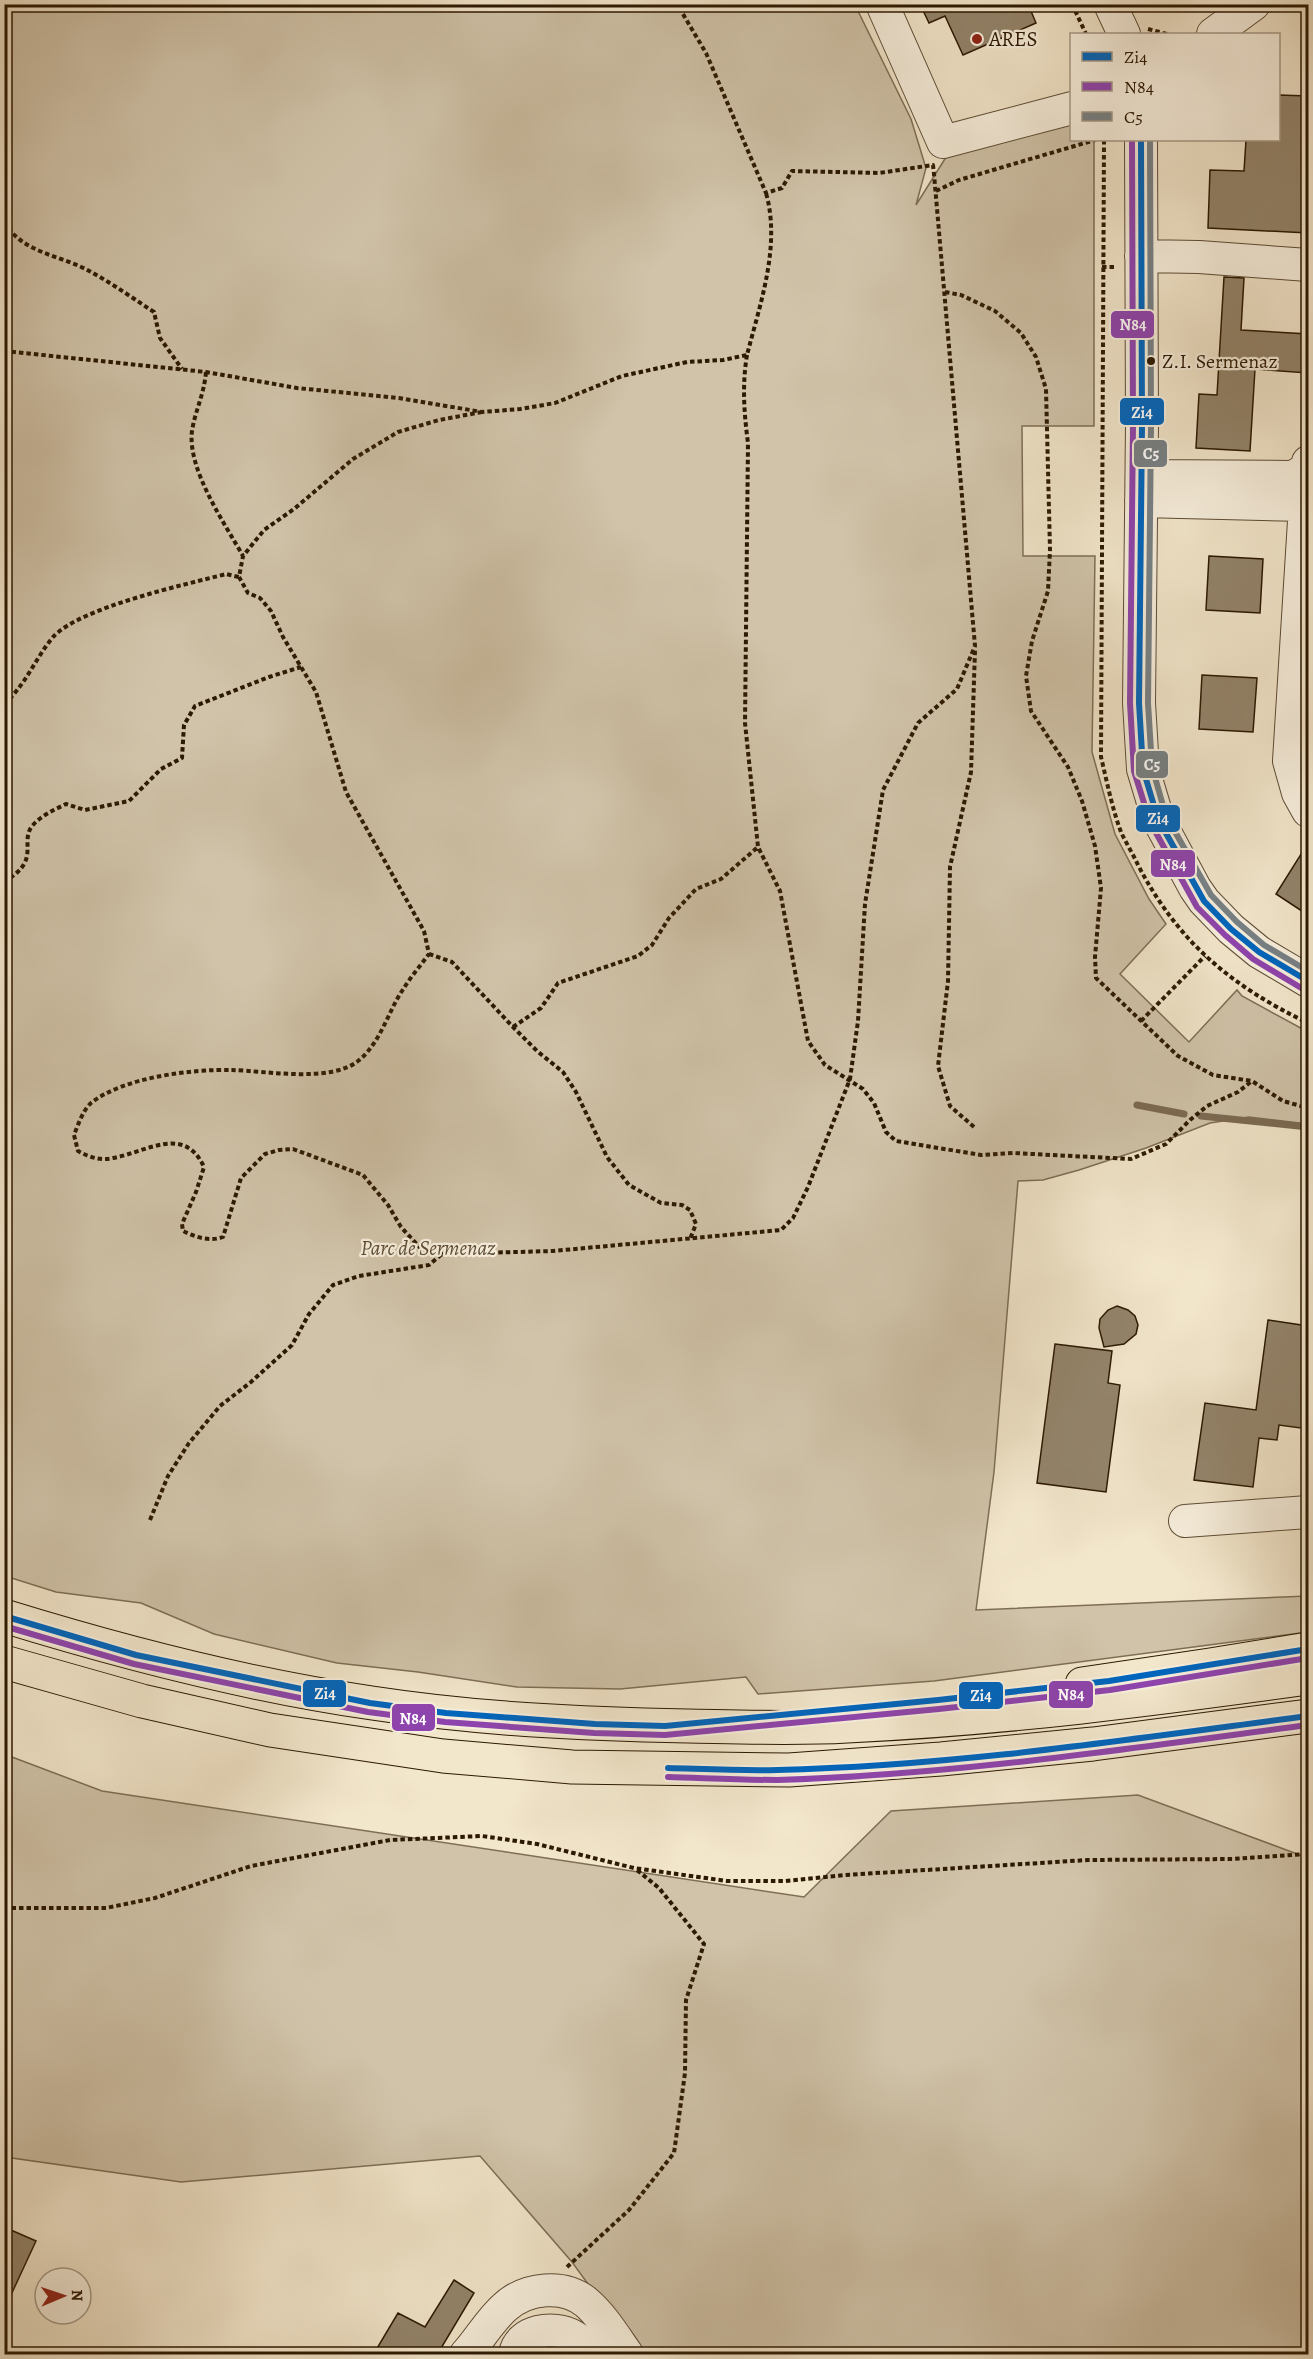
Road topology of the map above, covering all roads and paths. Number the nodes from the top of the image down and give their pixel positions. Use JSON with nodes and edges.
{"nodes":[{"id":1,"x":9,"y":4,"type":"edge"},
{"id":2,"x":677,"y":4,"type":"edge"},
{"id":3,"x":882,"y":4,"type":"edge"},
{"id":4,"x":1072,"y":4,"type":"edge"},
{"id":5,"x":1110,"y":4,"type":"edge"},
{"id":6,"x":1254,"y":4,"type":"edge"},
{"id":7,"x":4,"y":33,"type":"edge"},
{"id":8,"x":1086,"y":33,"type":"edge"},
{"id":9,"x":1124,"y":33,"type":"edge"},
{"id":10,"x":1214,"y":33,"type":"edge"},
{"id":11,"x":1070,"y":108,"type":"edge"},
{"id":12,"x":1092,"y":141,"type":"edge"},
{"id":13,"x":1141,"y":141,"type":"edge"},
{"id":14,"x":936,"y":191,"type":"junction"},
{"id":15,"x":766,"y":194,"type":"junction"},
{"id":16,"x":4,"y":222,"type":"edge"},
{"id":17,"x":1141,"y":256,"type":"junction"},
{"id":18,"x":1308,"y":265,"type":"edge"},
{"id":19,"x":945,"y":292,"type":"junction"},
{"id":20,"x":4,"y":351,"type":"edge"},
{"id":21,"x":747,"y":355,"type":"junction"},
{"id":22,"x":182,"y":370,"type":"junction"},
{"id":23,"x":206,"y":372,"type":"junction"},
{"id":24,"x":482,"y":412,"type":"junction"},
{"id":25,"x":1308,"y":462,"type":"edge"},
{"id":26,"x":1142,"y":489,"type":"junction"},
{"id":27,"x":243,"y":556,"type":"junction"},
{"id":28,"x":239,"y":577,"type":"junction"},
{"id":29,"x":975,"y":646,"type":"junction"},
{"id":30,"x":302,"y":667,"type":"junction"},
{"id":31,"x":4,"y":704,"type":"edge"},
{"id":32,"x":1308,"y":811,"type":"edge"},
{"id":33,"x":758,"y":846,"type":"junction"},
{"id":34,"x":4,"y":882,"type":"edge"},
{"id":35,"x":429,"y":954,"type":"junction"},
{"id":36,"x":1204,"y":956,"type":"dead end"},
{"id":37,"x":1308,"y":981,"type":"edge"},
{"id":38,"x":1142,"y":1021,"type":"junction"},
{"id":39,"x":513,"y":1027,"type":"junction"},
{"id":40,"x":850,"y":1079,"type":"junction"},
{"id":41,"x":1252,"y":1081,"type":"junction"},
{"id":42,"x":1308,"y":1108,"type":"edge"},
{"id":43,"x":974,"y":1127,"type":"dead end"},
{"id":44,"x":690,"y":1239,"type":"junction"},
{"id":45,"x":443,"y":1254,"type":"junction"},
{"id":46,"x":1308,"y":1512,"type":"edge"},
{"id":47,"x":150,"y":1520,"type":"dead end"},
{"id":48,"x":1185,"y":1521,"type":"dead end"},
{"id":49,"x":4,"y":1616,"type":"edge"},
{"id":50,"x":1308,"y":1648,"type":"edge"},
{"id":51,"x":4,"y":1662,"type":"edge"},
{"id":52,"x":1308,"y":1678,"type":"edge"},
{"id":53,"x":1308,"y":1716,"type":"edge"},
{"id":54,"x":665,"y":1726,"type":"junction"},
{"id":55,"x":1308,"y":1854,"type":"edge"},
{"id":56,"x":634,"y":1868,"type":"junction"},
{"id":57,"x":4,"y":1908,"type":"edge"},
{"id":58,"x":551,"y":2290,"type":"junction"},
{"id":59,"x":585,"y":2352,"type":"edge"},
{"id":60,"x":466,"y":2355,"type":"edge"},
{"id":61,"x":514,"y":2355,"type":"edge"},
{"id":62,"x":627,"y":2355,"type":"edge"}],
"edges":[{"from":1,"to":7,"type":"path"},
{"from":2,"to":15,"type":"path"},
{"from":3,"to":11,"type":"street"},
{"from":4,"to":8,"type":"path"},
{"from":5,"to":9,"type":"street"},
{"from":6,"to":10,"type":"street"},
{"from":12,"to":14,"type":"path"},
{"from":13,"to":17,"type":"street"},
{"from":14,"to":15,"type":"path"},
{"from":14,"to":19,"type":"path"},
{"from":15,"to":21,"type":"path"},
{"from":16,"to":22,"type":"path"},
{"from":17,"to":18,"type":"street"},
{"from":17,"to":26,"type":"street"},
{"from":19,"to":29,"type":"path"},
{"from":19,"to":38,"type":"path"},
{"from":20,"to":22,"type":"path"},
{"from":21,"to":24,"type":"path"},
{"from":21,"to":33,"type":"path"},
{"from":22,"to":23,"type":"path"},
{"from":23,"to":24,"type":"path"},
{"from":23,"to":27,"type":"path"},
{"from":24,"to":27,"type":"path"},
{"from":25,"to":26,"type":"street"},
{"from":26,"to":32,"type":"street"},
{"from":26,"to":37,"type":"street"},
{"from":27,"to":28,"type":"path"},
{"from":28,"to":30,"type":"path"},
{"from":28,"to":31,"type":"path"},
{"from":29,"to":40,"type":"path"},
{"from":29,"to":43,"type":"path"},
{"from":30,"to":34,"type":"path"},
{"from":30,"to":35,"type":"path"},
{"from":33,"to":39,"type":"path"},
{"from":33,"to":40,"type":"path"},
{"from":35,"to":39,"type":"path"},
{"from":35,"to":45,"type":"path"},
{"from":36,"to":38,"type":"path"},
{"from":38,"to":41,"type":"path"},
{"from":39,"to":44,"type":"path"},
{"from":40,"to":41,"type":"path"},
{"from":40,"to":44,"type":"path"},
{"from":41,"to":42,"type":"path"},
{"from":44,"to":45,"type":"path"},
{"from":45,"to":47,"type":"path"},
{"from":46,"to":48,"type":"street"},
{"from":49,"to":54,"type":"highway"},
{"from":50,"to":54,"type":"highway"},
{"from":51,"to":53,"type":"highway"},
{"from":52,"to":54,"type":"highway"},
{"from":55,"to":56,"type":"path"},
{"from":56,"to":57,"type":"path"},
{"from":56,"to":58,"type":"path"},
{"from":58,"to":60,"type":"street"},
{"from":58,"to":62,"type":"street"},
{"from":59,"to":61,"type":"street"}]}
